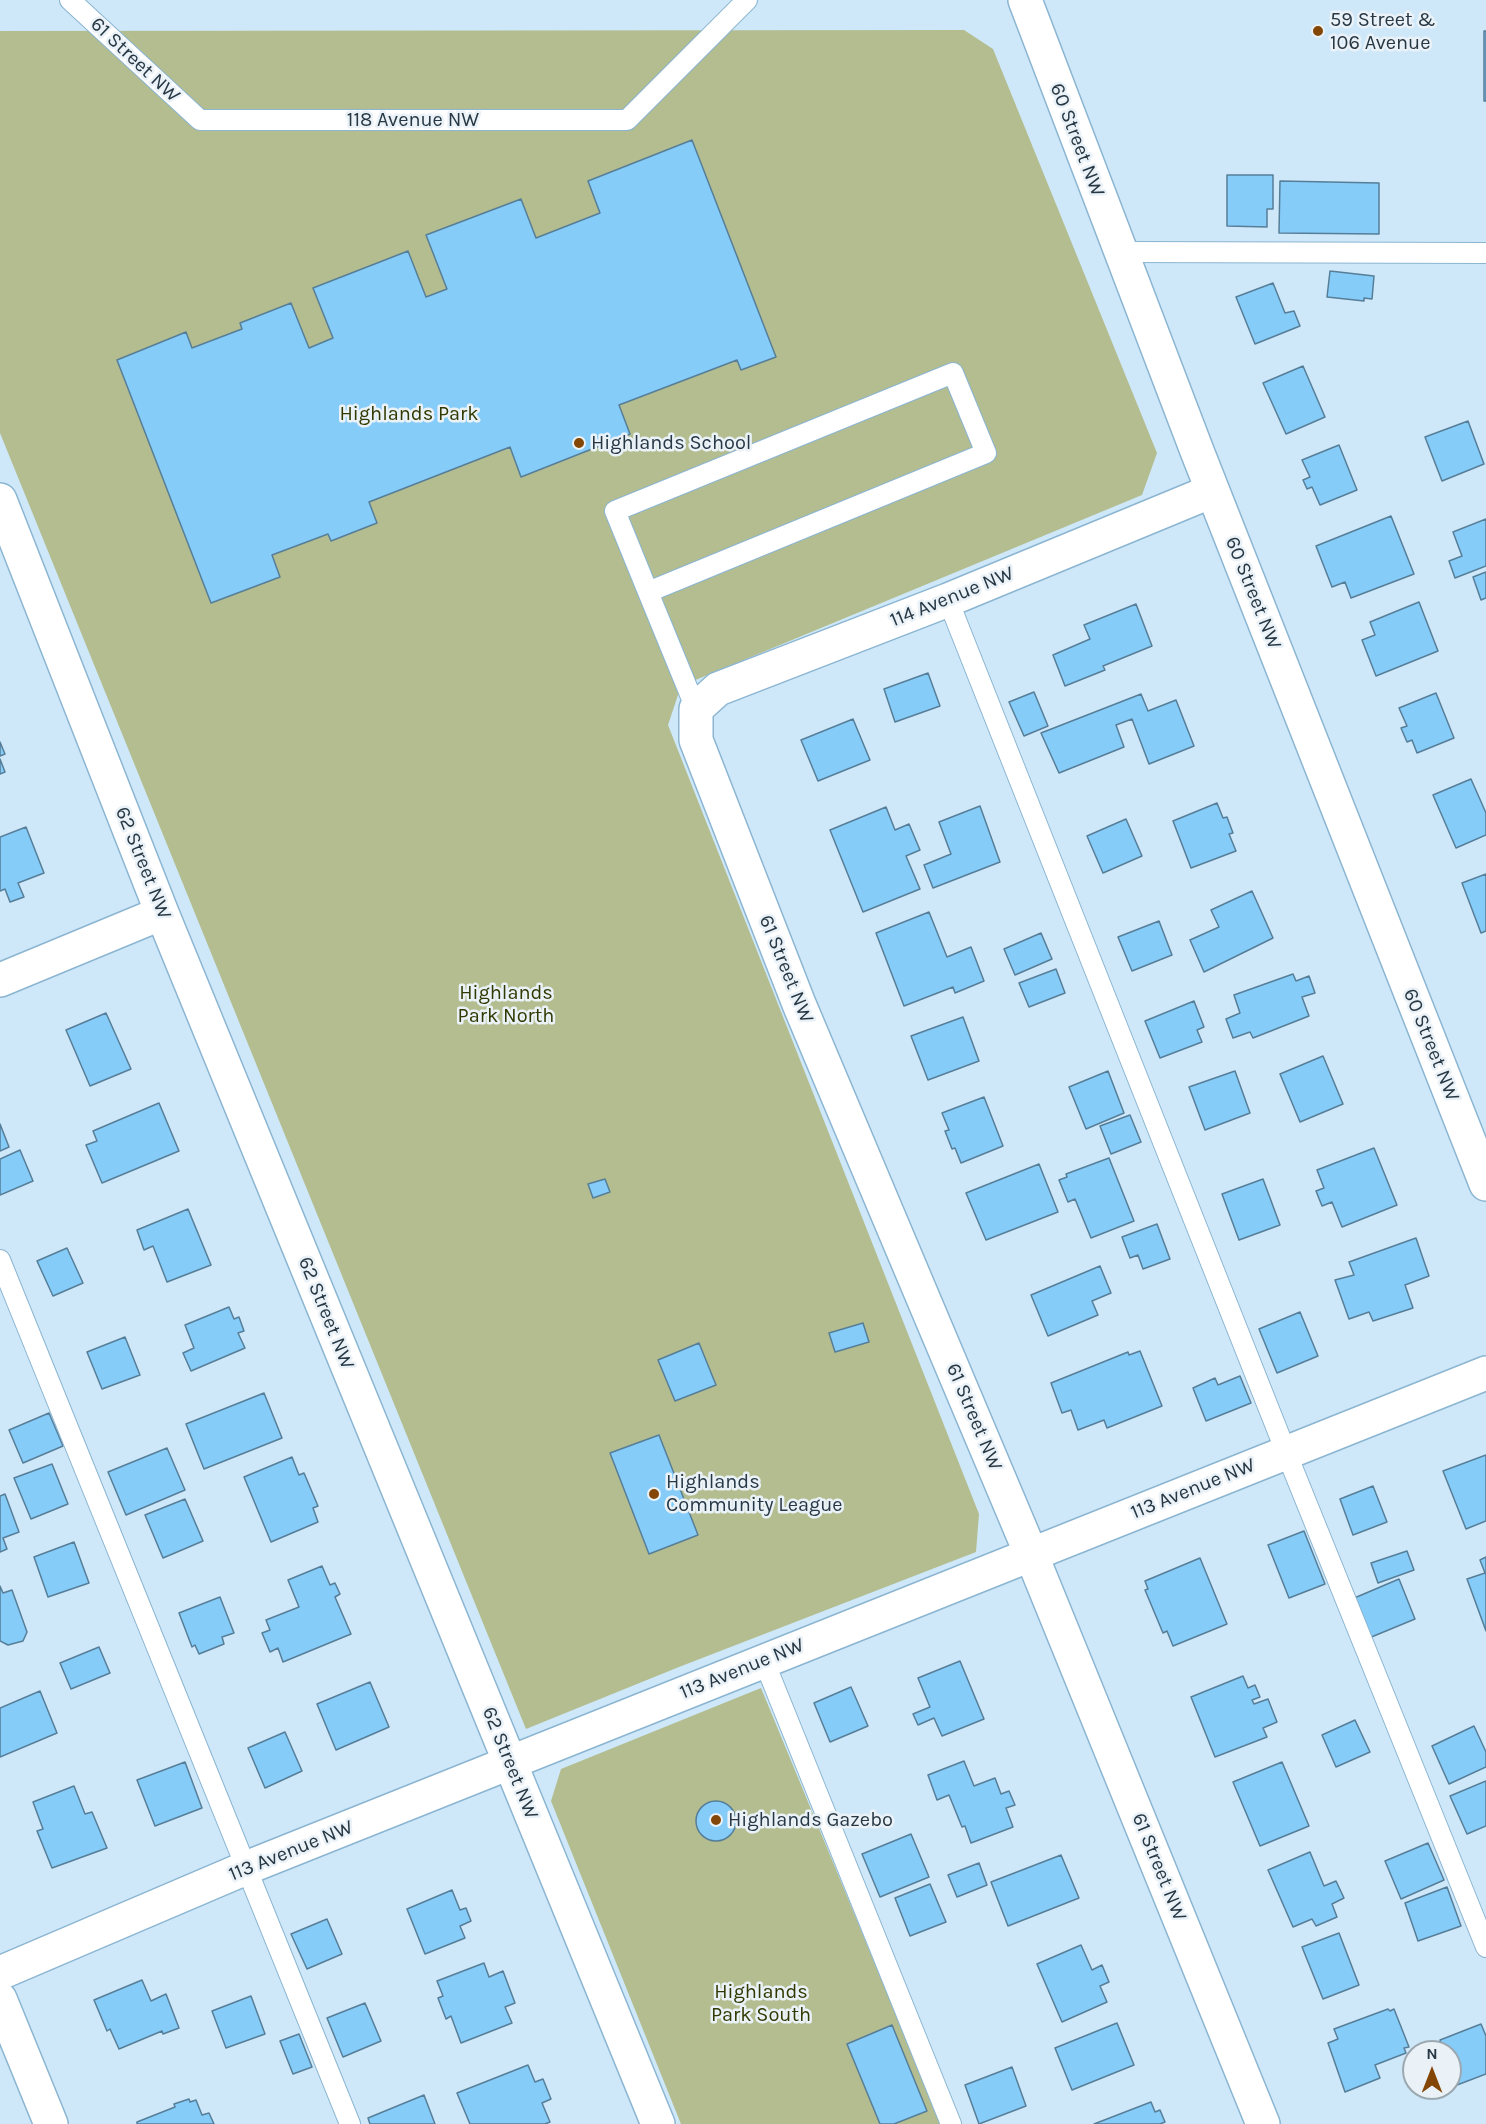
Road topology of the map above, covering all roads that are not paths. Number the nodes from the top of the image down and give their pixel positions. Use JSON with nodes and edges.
{"nodes":[{"id":1,"x":70,"y":0,"type":"edge"},
{"id":2,"x":747,"y":0,"type":"edge"},
{"id":3,"x":1025,"y":0,"type":"edge"},
{"id":4,"x":200,"y":120,"type":"joint"},
{"id":5,"x":1120,"y":252,"type":"junction"},
{"id":6,"x":1486,"y":253,"type":"edge"},
{"id":7,"x":1212,"y":491,"type":"junction"},
{"id":8,"x":0,"y":500,"type":"edge"},
{"id":9,"x":648,"y":592,"type":"junction"},
{"id":10,"x":948,"y":600,"type":"junction"},
{"id":11,"x":696,"y":709,"type":"junction"},
{"id":12,"x":162,"y":912,"type":"junction"},
{"id":13,"x":0,"y":980,"type":"edge"},
{"id":14,"x":1486,"y":1184,"type":"edge"},
{"id":15,"x":0,"y":1260,"type":"edge"},
{"id":16,"x":1486,"y":1373,"type":"edge"},
{"id":17,"x":1286,"y":1452,"type":"junction"},
{"id":18,"x":1031,"y":1554,"type":"junction"},
{"id":19,"x":764,"y":1661,"type":"junction"},
{"id":20,"x":510,"y":1763,"type":"junction"},
{"id":21,"x":246,"y":1868,"type":"junction"},
{"id":22,"x":1486,"y":1947,"type":"edge"},
{"id":23,"x":0,"y":1973,"type":"edge"},
{"id":24,"x":0,"y":1999,"type":"edge"},
{"id":25,"x":51,"y":2124,"type":"edge"},
{"id":26,"x":350,"y":2124,"type":"edge"},
{"id":27,"x":658,"y":2124,"type":"edge"},
{"id":28,"x":951,"y":2124,"type":"edge"},
{"id":29,"x":1263,"y":2124,"type":"edge"}],
"edges":[{"from":1,"to":4,"type":"lane","name":"61 Street NW"},
{"from":2,"to":4,"type":"lane","name":"118 Avenue NW"},
{"from":3,"to":5,"type":"street","name":"60 Street NW"},
{"from":5,"to":6,"type":"lane"},
{"from":5,"to":7,"type":"street","name":"60 Street NW"},
{"from":7,"to":10,"type":"street","name":"114 Avenue NW"},
{"from":7,"to":14,"type":"street","name":"60 Street NW"},
{"from":8,"to":12,"type":"street","name":"62 Street NW"},
{"from":9,"to":9,"type":"lane"},
{"from":9,"to":11,"type":"lane"},
{"from":10,"to":11,"type":"street","name":"114 Avenue NW"},
{"from":10,"to":17,"type":"lane"},
{"from":11,"to":18,"type":"street","name":"61 Street NW"},
{"from":12,"to":13,"type":"street"},
{"from":12,"to":20,"type":"street","name":"62 Street NW"},
{"from":15,"to":21,"type":"lane"},
{"from":16,"to":17,"type":"street","name":"113 Avenue NW"},
{"from":17,"to":18,"type":"street","name":"113 Avenue NW"},
{"from":17,"to":22,"type":"lane"},
{"from":18,"to":19,"type":"street","name":"113 Avenue NW"},
{"from":18,"to":29,"type":"street","name":"61 Street NW"},
{"from":19,"to":20,"type":"street","name":"113 Avenue NW"},
{"from":19,"to":28,"type":"lane"},
{"from":20,"to":21,"type":"street","name":"113 Avenue NW"},
{"from":20,"to":27,"type":"street","name":"62 Street NW"},
{"from":21,"to":23,"type":"street","name":"113 Avenue NW"},
{"from":21,"to":26,"type":"lane"},
{"from":24,"to":25,"type":"street"}]}
